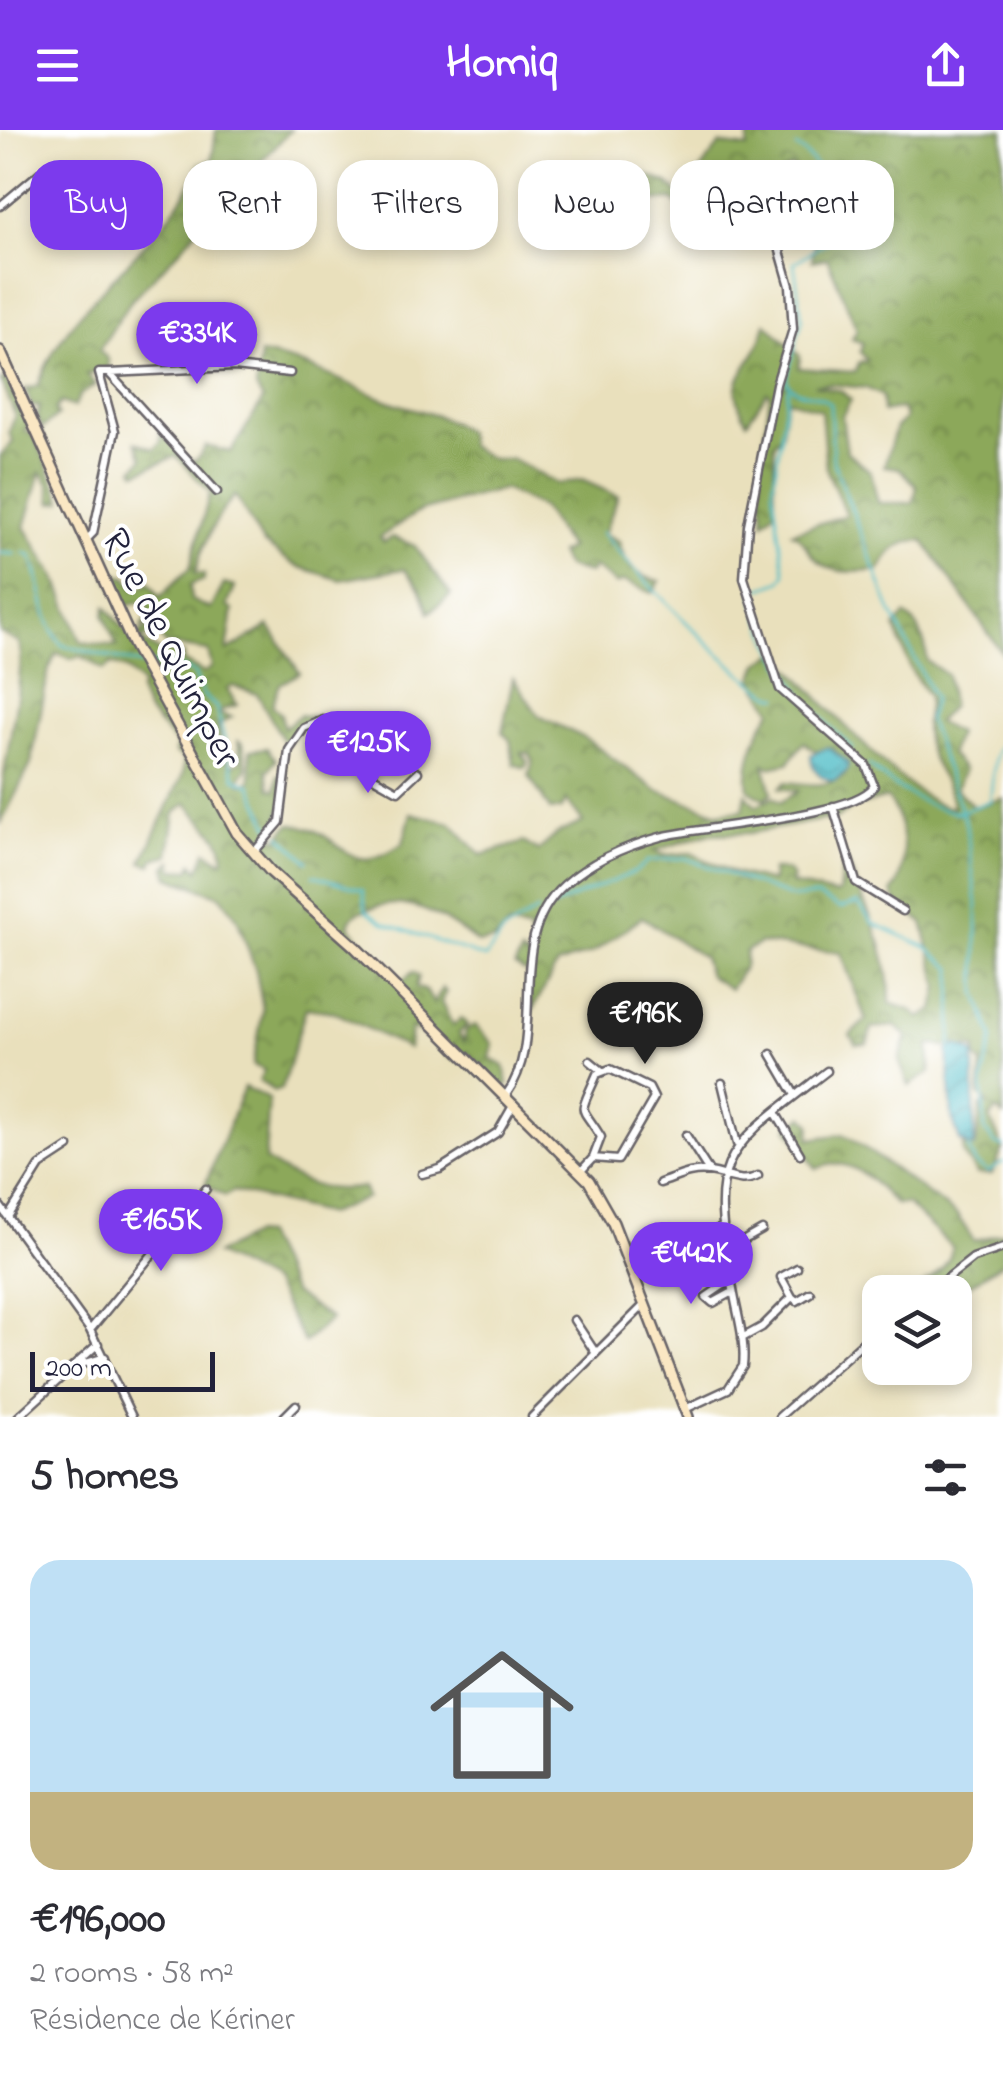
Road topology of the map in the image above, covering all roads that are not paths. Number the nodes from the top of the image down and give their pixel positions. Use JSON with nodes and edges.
{"nodes":[{"id":1,"x":30,"y":181,"type":"edge"},
{"id":2,"x":0,"y":206,"type":"edge"},
{"id":3,"x":780,"y":251,"type":"dead end"},
{"id":4,"x":0,"y":351,"type":"edge"},
{"id":5,"x":109,"y":373,"type":"junction"},
{"id":6,"x":290,"y":374,"type":"dead end"},
{"id":7,"x":217,"y":492,"type":"dead end"},
{"id":8,"x":85,"y":540,"type":"junction"},
{"id":9,"x":373,"y":734,"type":"junction"},
{"id":10,"x":386,"y":736,"type":"dead end"},
{"id":11,"x":418,"y":772,"type":"dead end"},
{"id":12,"x":833,"y":806,"type":"junction"},
{"id":13,"x":253,"y":853,"type":"junction"},
{"id":14,"x":903,"y":910,"type":"dead end"},
{"id":15,"x":771,"y":1054,"type":"dead end"},
{"id":16,"x":590,"y":1061,"type":"dead end"},
{"id":17,"x":601,"y":1070,"type":"junction"},
{"id":18,"x":826,"y":1071,"type":"dead end"},
{"id":19,"x":722,"y":1083,"type":"dead end"},
{"id":20,"x":506,"y":1095,"type":"junction"},
{"id":21,"x":795,"y":1096,"type":"junction"},
{"id":22,"x":514,"y":1104,"type":"junction"},
{"id":23,"x":775,"y":1112,"type":"junction"},
{"id":24,"x":686,"y":1134,"type":"dead end"},
{"id":25,"x":738,"y":1146,"type":"junction"},
{"id":26,"x":69,"y":1147,"type":"dead end"},
{"id":27,"x":800,"y":1154,"type":"dead end"},
{"id":28,"x":593,"y":1158,"type":"junction"},
{"id":29,"x":582,"y":1171,"type":"junction"},
{"id":30,"x":709,"y":1172,"type":"junction"},
{"id":31,"x":422,"y":1174,"type":"dead end"},
{"id":32,"x":723,"y":1176,"type":"junction"},
{"id":33,"x":758,"y":1176,"type":"dead end"},
{"id":34,"x":660,"y":1183,"type":"dead end"},
{"id":35,"x":206,"y":1189,"type":"dead end"},
{"id":36,"x":0,"y":1206,"type":"edge"},
{"id":37,"x":8,"y":1216,"type":"junction"},
{"id":38,"x":722,"y":1227,"type":"junction"},
{"id":39,"x":762,"y":1230,"type":"dead end"},
{"id":40,"x":688,"y":1244,"type":"dead end"},
{"id":41,"x":1003,"y":1248,"type":"edge"},
{"id":42,"x":725,"y":1251,"type":"junction"},
{"id":43,"x":797,"y":1268,"type":"dead end"},
{"id":44,"x":952,"y":1275,"type":"edge"},
{"id":45,"x":731,"y":1280,"type":"junction"},
{"id":46,"x":733,"y":1292,"type":"junction"},
{"id":47,"x":810,"y":1293,"type":"dead end"},
{"id":48,"x":792,"y":1297,"type":"junction"},
{"id":49,"x":645,"y":1304,"type":"junction"},
{"id":50,"x":574,"y":1320,"type":"dead end"},
{"id":51,"x":90,"y":1330,"type":"junction"},
{"id":52,"x":742,"y":1338,"type":"junction"},
{"id":53,"x":98,"y":1344,"type":"junction"},
{"id":54,"x":862,"y":1345,"type":"edge"},
{"id":55,"x":595,"y":1352,"type":"junction"},
{"id":56,"x":105,"y":1357,"type":"junction"},
{"id":57,"x":78,"y":1365,"type":"junction"},
{"id":58,"x":296,"y":1405,"type":"dead end"},
{"id":59,"x":687,"y":1414,"type":"edge"},
{"id":60,"x":18,"y":1417,"type":"edge"},
{"id":61,"x":132,"y":1417,"type":"edge"},
{"id":62,"x":284,"y":1417,"type":"edge"},
{"id":63,"x":532,"y":1417,"type":"edge"},
{"id":64,"x":779,"y":1417,"type":"edge"}],
"edges":[{"from":1,"to":2,"type":"street"},
{"from":3,"to":12,"type":"street"},
{"from":4,"to":8,"type":"main road","name":"Rue de Quimper"},
{"from":5,"to":6,"type":"street"},
{"from":5,"to":7,"type":"street"},
{"from":5,"to":8,"type":"street"},
{"from":8,"to":13,"type":"main road","name":"Rue de Quimper"},
{"from":9,"to":10,"type":"street"},
{"from":9,"to":11,"type":"street"},
{"from":9,"to":13,"type":"street"},
{"from":12,"to":14,"type":"street"},
{"from":12,"to":20,"type":"street"},
{"from":13,"to":20,"type":"main road","name":"Rue de Quimper"},
{"from":15,"to":21,"type":"street"},
{"from":16,"to":17,"type":"street"},
{"from":17,"to":28,"type":"street"},
{"from":17,"to":28,"type":"street"},
{"from":18,"to":21,"type":"street"},
{"from":19,"to":25,"type":"street"},
{"from":20,"to":22,"type":"main road","name":"Rue de Quimper"},
{"from":21,"to":23,"type":"street"},
{"from":22,"to":29,"type":"main road","name":"Rue de Quimper"},
{"from":22,"to":31,"type":"street"},
{"from":23,"to":25,"type":"street"},
{"from":23,"to":27,"type":"street"},
{"from":24,"to":30,"type":"street"},
{"from":25,"to":32,"type":"street"},
{"from":26,"to":37,"type":"street"},
{"from":28,"to":29,"type":"street"},
{"from":29,"to":49,"type":"main road","name":"Rue de Quimper"},
{"from":30,"to":32,"type":"street"},
{"from":30,"to":34,"type":"street"},
{"from":32,"to":33,"type":"street"},
{"from":32,"to":38,"type":"street"},
{"from":35,"to":51,"type":"street"},
{"from":36,"to":37,"type":"street"},
{"from":37,"to":51,"type":"street"},
{"from":38,"to":40,"type":"street"},
{"from":38,"to":42,"type":"street"},
{"from":39,"to":42,"type":"street"},
{"from":41,"to":44,"type":"street"},
{"from":42,"to":45,"type":"street"},
{"from":43,"to":48,"type":"street"},
{"from":45,"to":46,"type":"street"},
{"from":45,"to":46,"type":"street"},
{"from":46,"to":52,"type":"street"},
{"from":47,"to":48,"type":"street"},
{"from":48,"to":52,"type":"street"},
{"from":49,"to":55,"type":"street"},
{"from":49,"to":59,"type":"main road","name":"Rue de Quimper"},
{"from":50,"to":55,"type":"street"},
{"from":51,"to":53,"type":"street"},
{"from":52,"to":59,"type":"street"},
{"from":53,"to":56,"type":"street"},
{"from":53,"to":57,"type":"street"},
{"from":54,"to":64,"type":"street"},
{"from":55,"to":63,"type":"street"},
{"from":56,"to":57,"type":"street"},
{"from":56,"to":61,"type":"street"},
{"from":57,"to":60,"type":"street"},
{"from":58,"to":62,"type":"street"}]}
